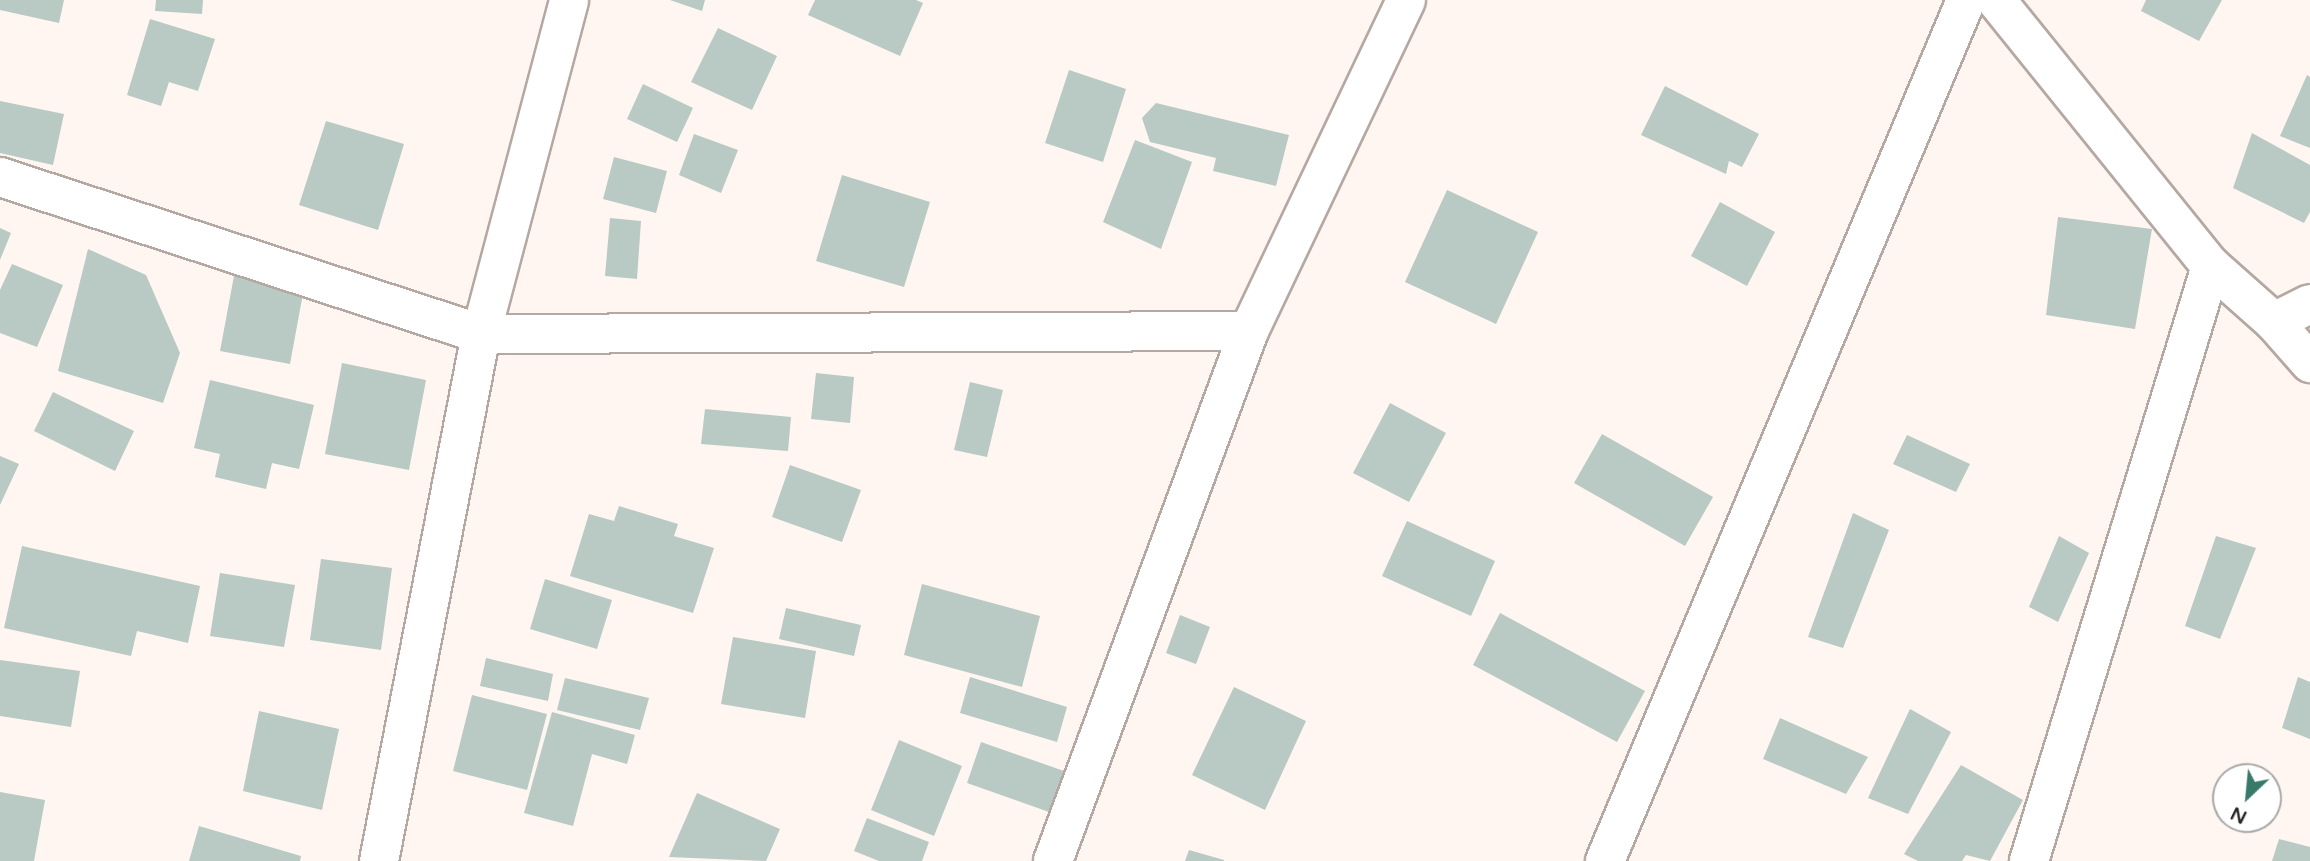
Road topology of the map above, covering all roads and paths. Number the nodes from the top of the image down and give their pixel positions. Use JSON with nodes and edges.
{"nodes":[{"id":1,"x":569,"y":0,"type":"edge"},
{"id":2,"x":1406,"y":0,"type":"edge"},
{"id":3,"x":1966,"y":0,"type":"edge"},
{"id":4,"x":1996,"y":0,"type":"edge"},
{"id":5,"x":0,"y":177,"type":"edge"},
{"id":6,"x":2211,"y":266,"type":"junction"},
{"id":7,"x":2310,"y":304,"type":"edge"},
{"id":8,"x":2274,"y":322,"type":"junction"},
{"id":9,"x":1249,"y":331,"type":"junction"},
{"id":10,"x":481,"y":334,"type":"junction"},
{"id":11,"x":2310,"y":363,"type":"edge"},
{"id":12,"x":379,"y":861,"type":"edge"},
{"id":13,"x":1053,"y":861,"type":"edge"},
{"id":14,"x":1605,"y":861,"type":"edge"},
{"id":15,"x":2029,"y":861,"type":"edge"}],
"edges":[{"from":1,"to":10,"type":"street"},
{"from":2,"to":9,"type":"street"},
{"from":3,"to":14,"type":"street"},
{"from":4,"to":6,"type":"street"},
{"from":5,"to":10,"type":"street"},
{"from":6,"to":8,"type":"street"},
{"from":6,"to":15,"type":"street"},
{"from":7,"to":8,"type":"street"},
{"from":8,"to":11,"type":"street"},
{"from":9,"to":10,"type":"street"},
{"from":9,"to":13,"type":"street"},
{"from":10,"to":12,"type":"street"}]}
